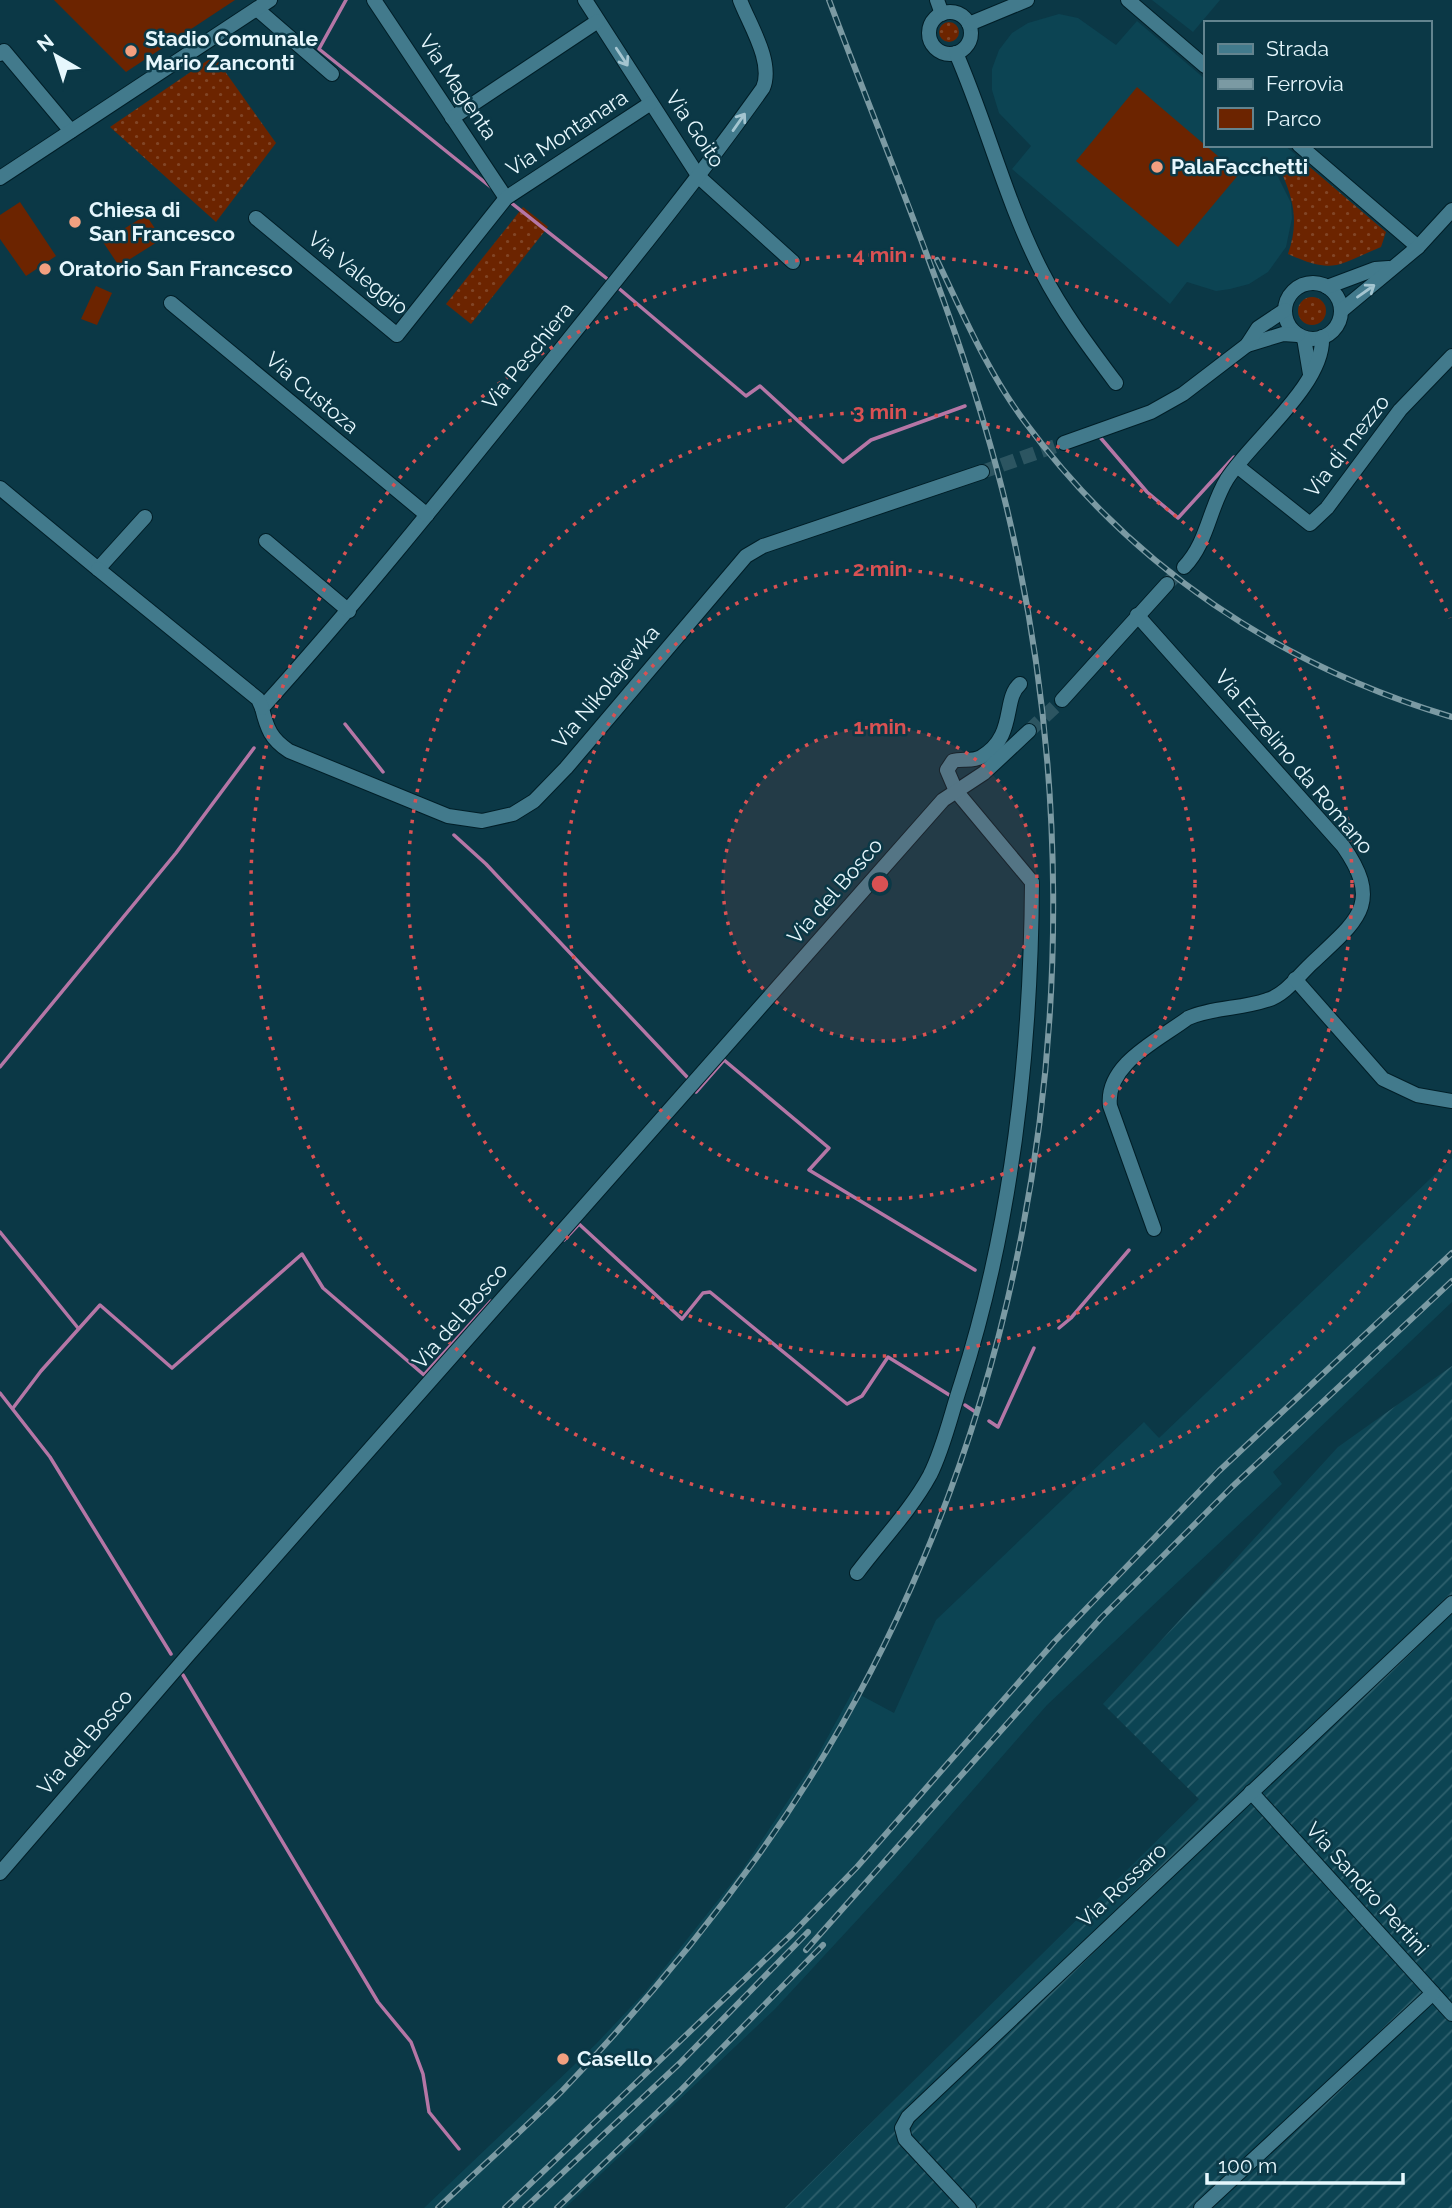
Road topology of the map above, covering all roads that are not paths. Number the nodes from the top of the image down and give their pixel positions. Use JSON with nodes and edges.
{"nodes":[{"id":1,"x":270,"y":0,"type":"edge"},
{"id":2,"x":374,"y":0,"type":"edge"},
{"id":3,"x":585,"y":0,"type":"edge"},
{"id":4,"x":740,"y":0,"type":"edge"},
{"id":5,"x":1027,"y":0,"type":"edge"},
{"id":6,"x":1128,"y":0,"type":"edge"},
{"id":7,"x":939,"y":7,"type":"edge"},
{"id":8,"x":257,"y":9,"type":"junction"},
{"id":9,"x":598,"y":21,"type":"junction"},
{"id":10,"x":968,"y":24,"type":"junction"},
{"id":11,"x":956,"y":53,"type":"junction"},
{"id":12,"x":0,"y":54,"type":"edge"},
{"id":13,"x":1204,"y":65,"type":"edge"},
{"id":14,"x":332,"y":74,"type":"dead end"},
{"id":15,"x":651,"y":103,"type":"junction"},
{"id":16,"x":452,"y":118,"type":"junction"},
{"id":17,"x":71,"y":131,"type":"junction"},
{"id":18,"x":1301,"y":147,"type":"edge"},
{"id":19,"x":699,"y":177,"type":"junction"},
{"id":20,"x":0,"y":178,"type":"edge"},
{"id":21,"x":506,"y":198,"type":"junction"},
{"id":22,"x":1452,"y":210,"type":"edge"},
{"id":23,"x":256,"y":218,"type":"dead end"},
{"id":24,"x":1418,"y":247,"type":"junction"},
{"id":25,"x":793,"y":262,"type":"dead end"},
{"id":26,"x":1389,"y":268,"type":"junction"},
{"id":27,"x":1327,"y":287,"type":"junction"},
{"id":28,"x":171,"y":303,"type":"dead end"},
{"id":29,"x":1285,"y":310,"type":"junction"},
{"id":30,"x":1341,"y":312,"type":"junction"},
{"id":31,"x":1301,"y":336,"type":"junction"},
{"id":32,"x":1322,"y":337,"type":"junction"},
{"id":33,"x":1247,"y":345,"type":"junction"},
{"id":34,"x":1452,"y":356,"type":"edge"},
{"id":35,"x":1310,"y":374,"type":"junction"},
{"id":36,"x":1116,"y":383,"type":"dead end"},
{"id":37,"x":1064,"y":443,"type":"tunnel mouth"},
{"id":38,"x":1237,"y":466,"type":"junction"},
{"id":39,"x":982,"y":472,"type":"tunnel mouth"},
{"id":40,"x":0,"y":488,"type":"edge"},
{"id":41,"x":427,"y":515,"type":"junction"},
{"id":42,"x":145,"y":517,"type":"dead end"},
{"id":43,"x":266,"y":541,"type":"dead end"},
{"id":44,"x":1184,"y":567,"type":"tunnel mouth"},
{"id":45,"x":98,"y":569,"type":"junction"},
{"id":46,"x":1167,"y":584,"type":"tunnel mouth"},
{"id":47,"x":349,"y":611,"type":"junction"},
{"id":48,"x":1137,"y":615,"type":"junction"},
{"id":49,"x":1020,"y":684,"type":"dead end"},
{"id":50,"x":1062,"y":700,"type":"tunnel mouth"},
{"id":51,"x":263,"y":712,"type":"junction"},
{"id":52,"x":1029,"y":731,"type":"tunnel mouth"},
{"id":53,"x":956,"y":791,"type":"junction"},
{"id":54,"x":1295,"y":979,"type":"junction"},
{"id":55,"x":1452,"y":1101,"type":"edge"},
{"id":56,"x":1154,"y":1229,"type":"dead end"},
{"id":57,"x":857,"y":1573,"type":"dead end"},
{"id":58,"x":1452,"y":1603,"type":"edge"},
{"id":59,"x":1251,"y":1792,"type":"junction"},
{"id":60,"x":0,"y":1873,"type":"edge"},
{"id":61,"x":1433,"y":1993,"type":"junction"},
{"id":62,"x":1452,"y":2014,"type":"edge"},
{"id":63,"x":969,"y":2208,"type":"edge"},
{"id":64,"x":1201,"y":2208,"type":"edge"}],
"edges":[{"from":1,"to":8,"type":"street"},
{"from":2,"to":16,"type":"street","name":"Via Magenta"},
{"from":3,"to":9,"type":"street","name":"Via Goito"},
{"from":19,"to":4,"type":"street","name":"Via Peschiera","one_way":true},
{"from":5,"to":10,"type":"street"},
{"from":6,"to":13,"type":"street"},
{"from":7,"to":10,"type":"street"},
{"from":7,"to":11,"type":"street"},
{"from":8,"to":14,"type":"street"},
{"from":8,"to":17,"type":"street"},
{"from":9,"to":15,"type":"street","name":"Via Goito","one_way":true},
{"from":9,"to":16,"type":"street"},
{"from":10,"to":11,"type":"street"},
{"from":11,"to":36,"type":"street"},
{"from":12,"to":17,"type":"street"},
{"from":15,"to":19,"type":"street","name":"Via Goito"},
{"from":15,"to":21,"type":"street","name":"Via Montanara"},
{"from":16,"to":21,"type":"street","name":"Via Magenta"},
{"from":17,"to":20,"type":"street"},
{"from":18,"to":24,"type":"street"},
{"from":19,"to":25,"type":"street","name":"Via Goito"},
{"from":19,"to":41,"type":"street","name":"Via Peschiera"},
{"from":21,"to":23,"type":"street","name":"Via Valeggio"},
{"from":22,"to":24,"type":"street"},
{"from":24,"to":26,"type":"street"},
{"from":26,"to":27,"type":"street"},
{"from":30,"to":26,"type":"street","one_way":true},
{"from":27,"to":29,"type":"street"},
{"from":27,"to":30,"type":"street"},
{"from":28,"to":41,"type":"street","name":"Via Custoza"},
{"from":29,"to":31,"type":"street"},
{"from":29,"to":33,"type":"street"},
{"from":30,"to":32,"type":"street"},
{"from":31,"to":32,"type":"street"},
{"from":31,"to":33,"type":"street"},
{"from":31,"to":35,"type":"street"},
{"from":32,"to":35,"type":"street"},
{"from":33,"to":37,"type":"street"},
{"from":34,"to":38,"type":"street","name":"Via di mezzo"},
{"from":35,"to":38,"type":"street"},
{"from":38,"to":44,"type":"street"},
{"from":39,"to":51,"type":"street","name":"Via Nikolajewka"},
{"from":40,"to":45,"type":"street","name":"Via Nikolajewka"},
{"from":41,"to":47,"type":"street","name":"Via Peschiera"},
{"from":42,"to":45,"type":"street"},
{"from":43,"to":47,"type":"street"},
{"from":45,"to":51,"type":"street","name":"Via Nikolajewka"},
{"from":46,"to":48,"type":"street"},
{"from":47,"to":51,"type":"street","name":"Via Peschiera"},
{"from":48,"to":50,"type":"street"},
{"from":48,"to":54,"type":"street","name":"Via Ezzelino da Romano"},
{"from":49,"to":53,"type":"street"},
{"from":52,"to":53,"type":"street","name":"Via del Bosco"},
{"from":53,"to":57,"type":"street"},
{"from":53,"to":60,"type":"street","name":"Via del Bosco"},
{"from":54,"to":55,"type":"street"},
{"from":54,"to":56,"type":"street","name":"Via Ezzelino da Romano"},
{"from":58,"to":59,"type":"street","name":"Via Rossaro"},
{"from":59,"to":61,"type":"street","name":"Via Sandro Pertini"},
{"from":59,"to":63,"type":"street","name":"Via Rossaro"},
{"from":61,"to":62,"type":"street","name":"Via Sandro Pertini"},
{"from":61,"to":64,"type":"street"}]}
